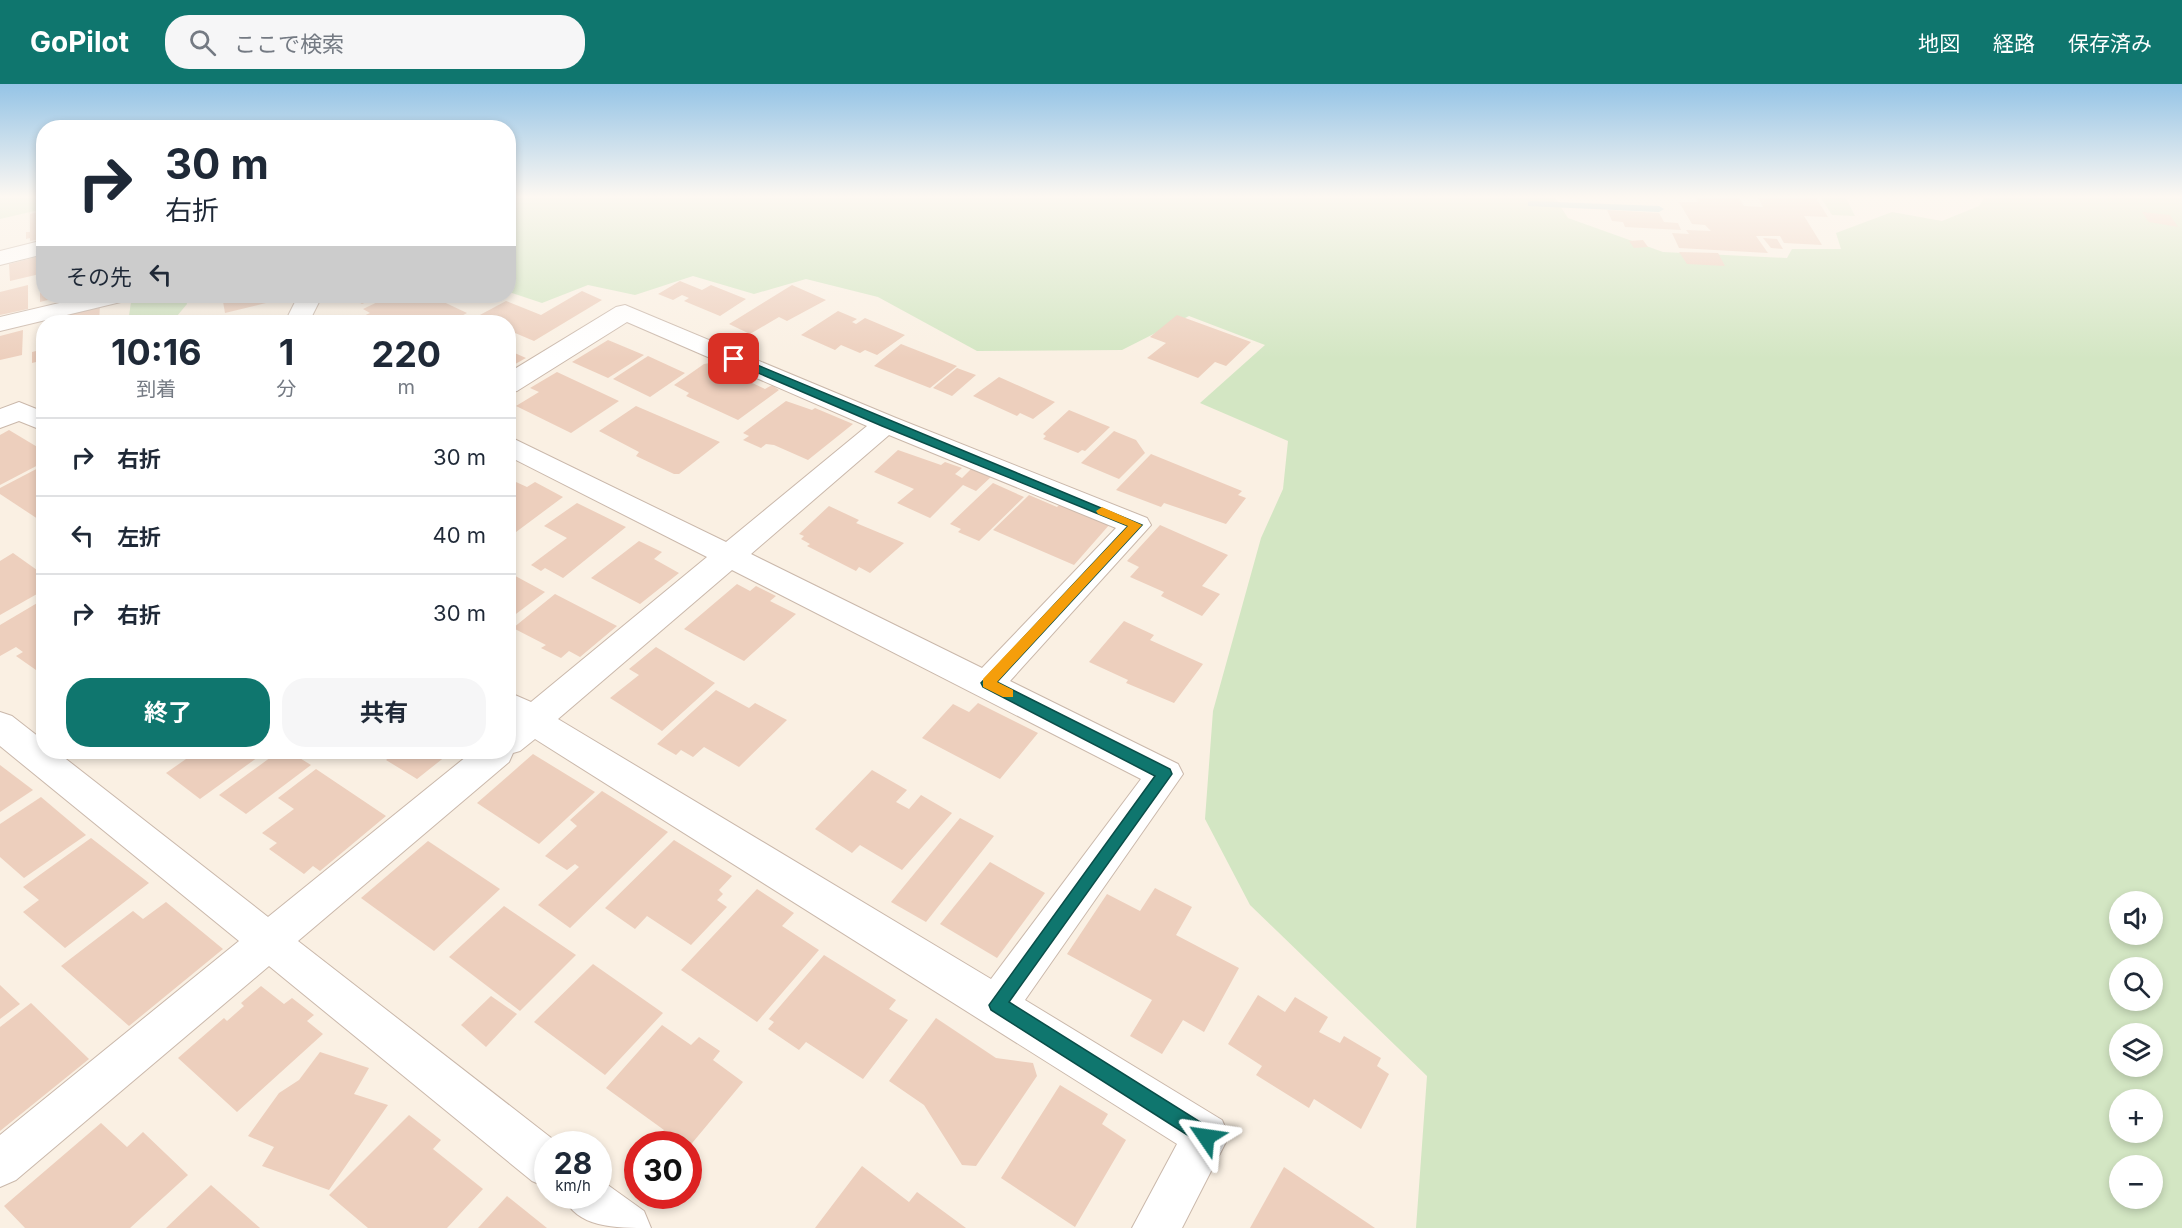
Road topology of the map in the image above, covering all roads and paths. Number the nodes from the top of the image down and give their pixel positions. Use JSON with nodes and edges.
{"nodes":[{"id":1,"x":26,"y":251,"type":"edge"},
{"id":2,"x":0,"y":258,"type":"edge"},
{"id":3,"x":88,"y":303,"type":"edge"},
{"id":4,"x":36,"y":315,"type":"edge"},
{"id":5,"x":38,"y":315,"type":"edge"},
{"id":6,"x":0,"y":324,"type":"edge"},
{"id":7,"x":516,"y":380,"type":"edge"},
{"id":8,"x":36,"y":419,"type":"edge"},
{"id":9,"x":0,"y":420,"type":"edge"},
{"id":10,"x":886,"y":424,"type":"junction"},
{"id":11,"x":516,"y":449,"type":"edge"},
{"id":12,"x":731,"y":556,"type":"junction"},
{"id":13,"x":988,"y":683,"type":"junction"},
{"id":14,"x":517,"y":722,"type":"edge"},
{"id":15,"x":0,"y":726,"type":"edge"},
{"id":16,"x":36,"y":755,"type":"edge"},
{"id":17,"x":41,"y":759,"type":"edge"},
{"id":18,"x":488,"y":759,"type":"edge"},
{"id":19,"x":268,"y":941,"type":"junction"},
{"id":20,"x":997,"y":1005,"type":"junction"},
{"id":21,"x":534,"y":1154,"type":"edge"},
{"id":22,"x":0,"y":1164,"type":"edge"},
{"id":23,"x":603,"y":1209,"type":"edge"},
{"id":24,"x":627,"y":1228,"type":"edge"},
{"id":25,"x":1156,"y":1228,"type":"edge"}],
"edges":[{"from":1,"to":2,"type":"street"},
{"from":3,"to":5,"type":"street"},
{"from":4,"to":6,"type":"street"},
{"from":7,"to":10,"type":"street"},
{"from":8,"to":9,"type":"street"},
{"from":10,"to":12,"type":"street"},
{"from":10,"to":13,"type":"street"},
{"from":11,"to":12,"type":"street"},
{"from":12,"to":13,"type":"street"},
{"from":12,"to":14,"type":"street"},
{"from":13,"to":20,"type":"street"},
{"from":14,"to":20,"type":"street"},
{"from":15,"to":16,"type":"street"},
{"from":17,"to":19,"type":"street"},
{"from":18,"to":19,"type":"street"},
{"from":19,"to":21,"type":"street"},
{"from":19,"to":22,"type":"street"},
{"from":20,"to":25,"type":"street"},
{"from":23,"to":24,"type":"street"}]}
